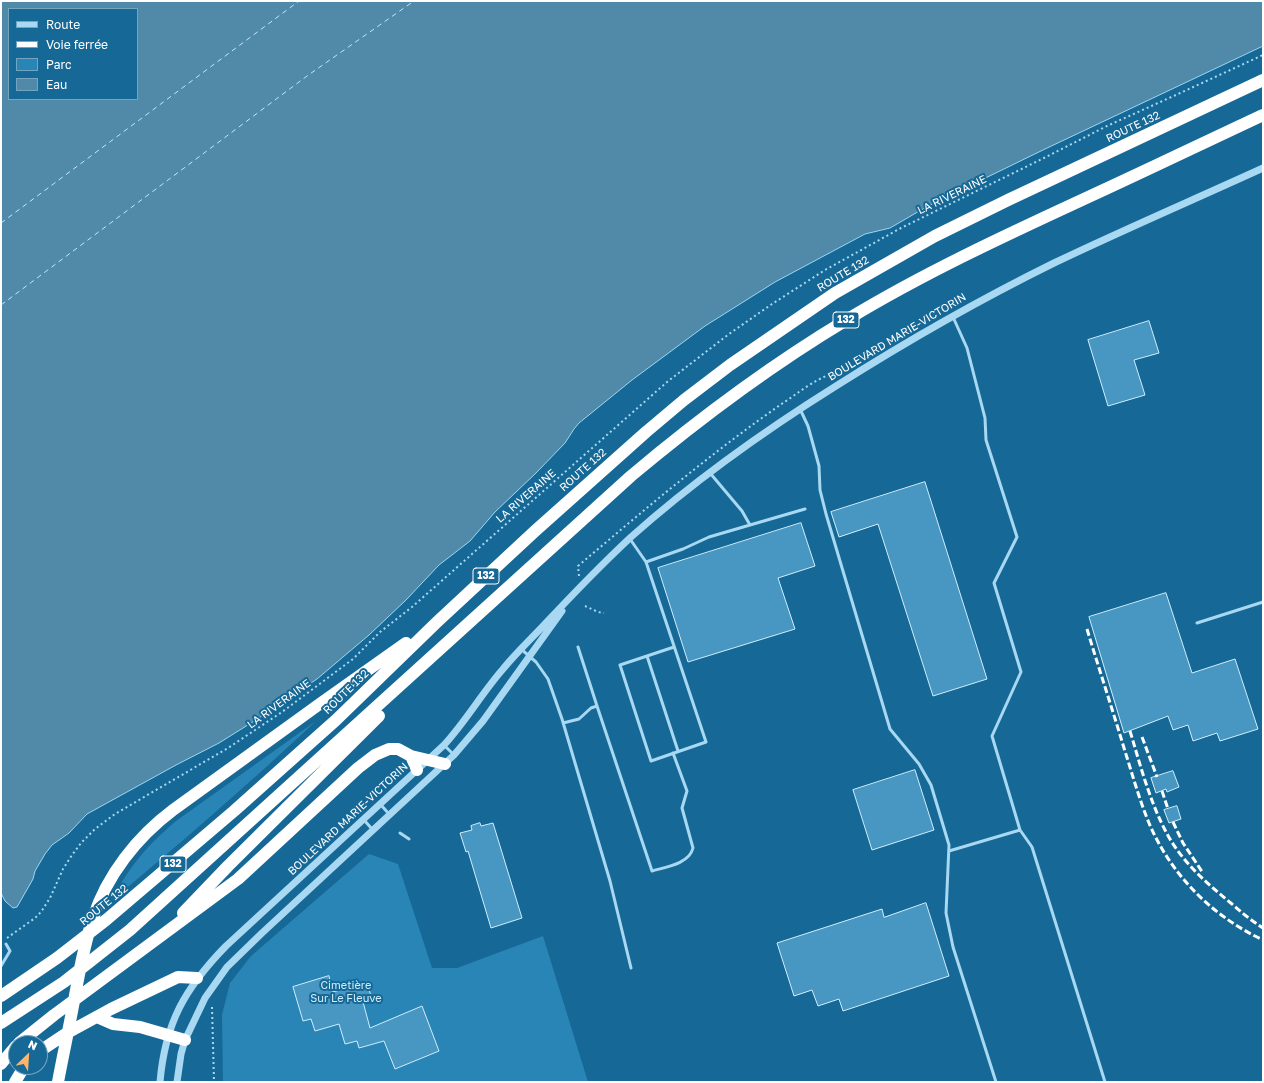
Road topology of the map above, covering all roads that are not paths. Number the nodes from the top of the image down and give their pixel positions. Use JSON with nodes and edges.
{"nodes":[{"id":1,"x":1263,"y":80,"type":"edge"},
{"id":2,"x":1263,"y":115,"type":"edge"},
{"id":3,"x":1263,"y":168,"type":"edge"},
{"id":4,"x":953,"y":316,"type":"junction"},
{"id":5,"x":800,"y":409,"type":"junction"},
{"id":6,"x":710,"y":473,"type":"junction"},
{"id":7,"x":805,"y":509,"type":"dead end"},
{"id":8,"x":750,"y":525,"type":"junction"},
{"id":9,"x":630,"y":538,"type":"junction"},
{"id":10,"x":646,"y":562,"type":"junction"},
{"id":11,"x":581,"y":585,"type":"junction"},
{"id":12,"x":1263,"y":602,"type":"edge"},
{"id":13,"x":484,"y":611,"type":"junction"},
{"id":14,"x":437,"y":622,"type":"junction"},
{"id":15,"x":1197,"y":623,"type":"dead end"},
{"id":16,"x":578,"y":647,"type":"dead end"},
{"id":17,"x":674,"y":648,"type":"junction"},
{"id":18,"x":522,"y":649,"type":"junction"},
{"id":19,"x":530,"y":655,"type":"junction"},
{"id":20,"x":647,"y":656,"type":"junction"},
{"id":21,"x":597,"y":706,"type":"junction"},
{"id":22,"x":563,"y":723,"type":"junction"},
{"id":23,"x":444,"y":746,"type":"junction"},
{"id":24,"x":678,"y":751,"type":"junction"},
{"id":25,"x":673,"y":753,"type":"junction"},
{"id":26,"x":454,"y":755,"type":"junction"},
{"id":27,"x":411,"y":756,"type":"junction"},
{"id":28,"x":428,"y":760,"type":"junction"},
{"id":29,"x":445,"y":764,"type":"junction"},
{"id":30,"x":417,"y":770,"type":"junction"},
{"id":31,"x":380,"y":804,"type":"junction"},
{"id":32,"x":390,"y":815,"type":"junction"},
{"id":33,"x":364,"y":820,"type":"junction"},
{"id":34,"x":1020,"y":830,"type":"junction"},
{"id":35,"x":373,"y":831,"type":"junction"},
{"id":36,"x":400,"y":834,"type":"dead end"},
{"id":37,"x":409,"y":839,"type":"dead end"},
{"id":38,"x":949,"y":851,"type":"junction"},
{"id":39,"x":159,"y":938,"type":"junction"},
{"id":40,"x":6,"y":944,"type":"dead end"},
{"id":41,"x":1,"y":966,"type":"edge"},
{"id":42,"x":631,"y":968,"type":"dead end"},
{"id":43,"x":197,"y":978,"type":"junction"},
{"id":44,"x":1,"y":996,"type":"edge"},
{"id":45,"x":97,"y":1017,"type":"junction"},
{"id":46,"x":1,"y":1023,"type":"edge"},
{"id":47,"x":29,"y":1035,"type":"edge"},
{"id":48,"x":168,"y":1035,"type":"junction"},
{"id":49,"x":185,"y":1040,"type":"junction"},
{"id":50,"x":48,"y":1046,"type":"edge"},
{"id":51,"x":8,"y":1056,"type":"edge"},
{"id":52,"x":1,"y":1064,"type":"edge"},
{"id":53,"x":59,"y":1077,"type":"edge"},
{"id":54,"x":160,"y":1082,"type":"edge"},
{"id":55,"x":177,"y":1082,"type":"edge"},
{"id":56,"x":996,"y":1082,"type":"edge"},
{"id":57,"x":1106,"y":1082,"type":"edge"}],
"edges":[{"from":1,"to":14,"type":"highway","name":"ROUTE 132","number":"132"},
{"from":2,"to":13,"type":"highway","number":"132"},
{"from":3,"to":4,"type":"street","name":"BOULEVARD MARIE-VICTORIN"},
{"from":4,"to":5,"type":"street","name":"BOULEVARD MARIE-VICTORIN"},
{"from":4,"to":34,"type":"lane"},
{"from":5,"to":6,"type":"street","name":"BOULEVARD MARIE-VICTORIN"},
{"from":5,"to":38,"type":"lane"},
{"from":6,"to":8,"type":"lane"},
{"from":6,"to":9,"type":"street","name":"BOULEVARD MARIE-VICTORIN"},
{"from":7,"to":8,"type":"lane"},
{"from":8,"to":10,"type":"lane"},
{"from":9,"to":10,"type":"lane"},
{"from":9,"to":11,"type":"street","name":"BOULEVARD MARIE-VICTORIN"},
{"from":10,"to":17,"type":"lane"},
{"from":11,"to":18,"type":"street","name":"BOULEVARD MARIE-VICTORIN"},
{"from":11,"to":19,"type":"street","name":"BOULEVARD MARIE-VICTORIN"},
{"from":12,"to":15,"type":"lane"},
{"from":13,"to":39,"type":"highway"},
{"from":13,"to":46,"type":"highway","number":"132"},
{"from":14,"to":44,"type":"highway","name":"ROUTE 132","number":"132"},
{"from":14,"to":53,"type":"highway"},
{"from":16,"to":21,"type":"lane"},
{"from":17,"to":20,"type":"lane"},
{"from":17,"to":24,"type":"lane"},
{"from":18,"to":19,"type":"lane"},
{"from":18,"to":23,"type":"street","name":"BOULEVARD MARIE-VICTORIN"},
{"from":19,"to":22,"type":"lane"},
{"from":19,"to":26,"type":"street","name":"BOULEVARD MARIE-VICTORIN"},
{"from":20,"to":24,"type":"lane"},
{"from":20,"to":25,"type":"lane"},
{"from":21,"to":22,"type":"lane"},
{"from":21,"to":25,"type":"lane"},
{"from":22,"to":42,"type":"lane"},
{"from":23,"to":26,"type":"lane"},
{"from":23,"to":28,"type":"street","name":"BOULEVARD MARIE-VICTORIN"},
{"from":24,"to":25,"type":"lane"},
{"from":26,"to":29,"type":"street","name":"BOULEVARD MARIE-VICTORIN"},
{"from":27,"to":28,"type":"highway"},
{"from":27,"to":30,"type":"highway"},
{"from":27,"to":39,"type":"highway"},
{"from":28,"to":29,"type":"highway"},
{"from":28,"to":30,"type":"street","name":"BOULEVARD MARIE-VICTORIN"},
{"from":29,"to":32,"type":"street","name":"BOULEVARD MARIE-VICTORIN"},
{"from":30,"to":31,"type":"street","name":"BOULEVARD MARIE-VICTORIN"},
{"from":31,"to":32,"type":"lane"},
{"from":31,"to":33,"type":"street","name":"BOULEVARD MARIE-VICTORIN"},
{"from":32,"to":35,"type":"street","name":"BOULEVARD MARIE-VICTORIN"},
{"from":33,"to":35,"type":"lane"},
{"from":33,"to":43,"type":"street","name":"BOULEVARD MARIE-VICTORIN"},
{"from":34,"to":38,"type":"lane"},
{"from":34,"to":57,"type":"lane"},
{"from":35,"to":49,"type":"street","name":"BOULEVARD MARIE-VICTORIN"},
{"from":36,"to":37,"type":"lane"},
{"from":38,"to":56,"type":"lane"},
{"from":39,"to":47,"type":"highway"},
{"from":40,"to":41,"type":"lane"},
{"from":43,"to":45,"type":"highway"},
{"from":43,"to":48,"type":"street","name":"BOULEVARD MARIE-VICTORIN"},
{"from":45,"to":48,"type":"highway"},
{"from":45,"to":50,"type":"highway"},
{"from":48,"to":49,"type":"highway"},
{"from":48,"to":54,"type":"street","name":"BOULEVARD MARIE-VICTORIN"},
{"from":49,"to":55,"type":"street","name":"BOULEVARD MARIE-VICTORIN"},
{"from":51,"to":52,"type":"highway"}]}
